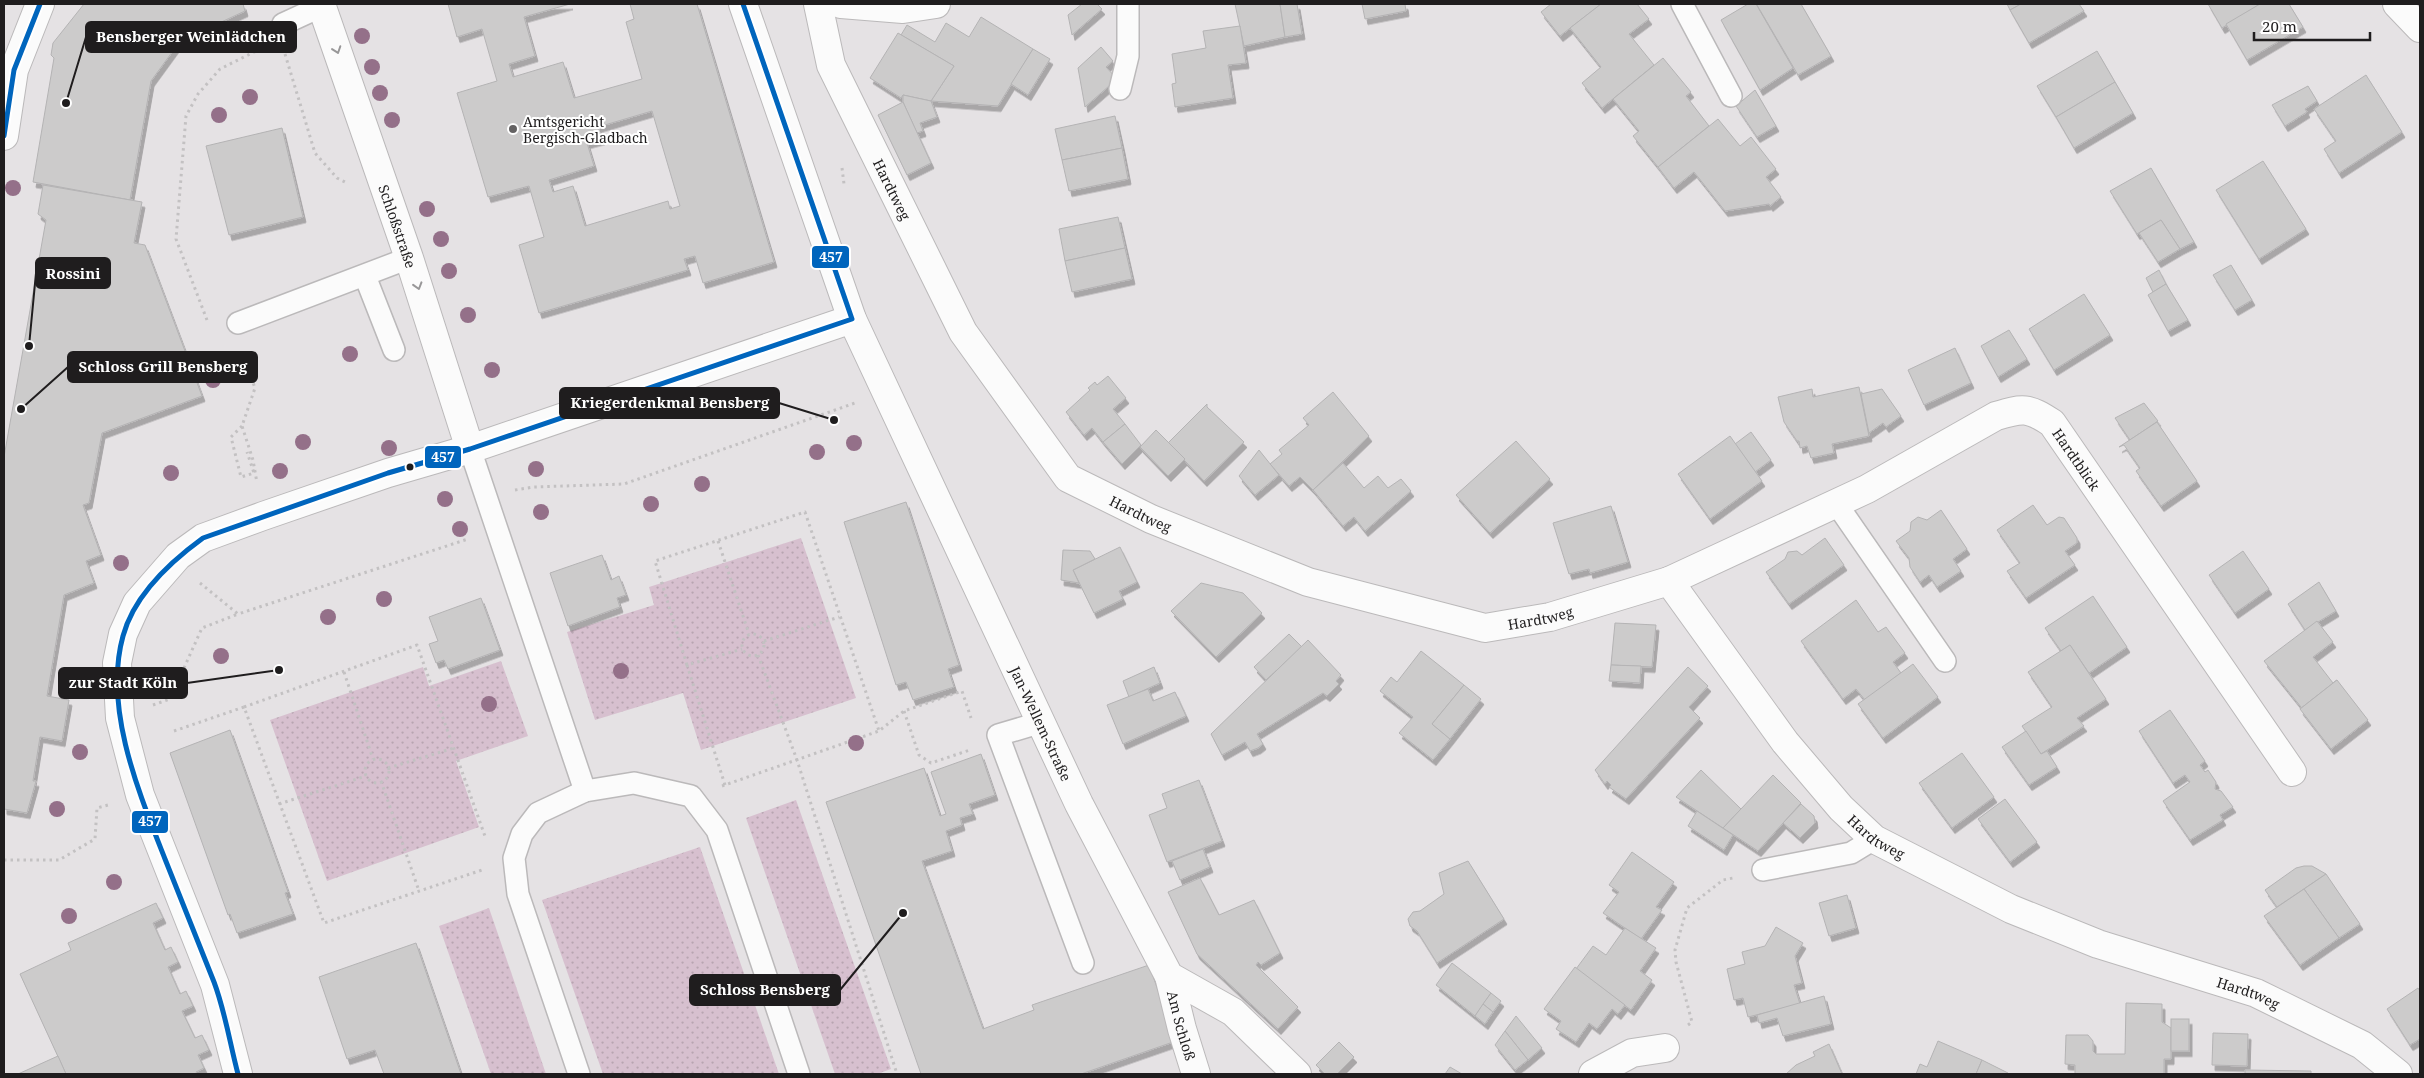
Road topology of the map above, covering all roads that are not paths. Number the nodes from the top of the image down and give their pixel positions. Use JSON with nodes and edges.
{"nodes":[{"id":1,"x":40,"y":4,"type":"edge"},
{"id":2,"x":744,"y":4,"type":"edge"},
{"id":3,"x":818,"y":4,"type":"edge"},
{"id":4,"x":858,"y":4,"type":"edge"},
{"id":5,"x":936,"y":4,"type":"edge"},
{"id":6,"x":1128,"y":4,"type":"edge"},
{"id":7,"x":1682,"y":4,"type":"edge"},
{"id":8,"x":2397,"y":4,"type":"edge"},
{"id":9,"x":321,"y":5,"type":"edge"},
{"id":10,"x":282,"y":24,"type":"dead end"},
{"id":11,"x":2420,"y":28,"type":"edge"},
{"id":12,"x":1120,"y":89,"type":"dead end"},
{"id":13,"x":1731,"y":96,"type":"dead end"},
{"id":14,"x":4,"y":136,"type":"edge"},
{"id":15,"x":409,"y":258,"type":"junction"},
{"id":16,"x":365,"y":276,"type":"junction"},
{"id":17,"x":852,"y":319,"type":"junction"},
{"id":18,"x":238,"y":323,"type":"dead end"},
{"id":19,"x":394,"y":350,"type":"dead end"},
{"id":20,"x":470,"y":449,"type":"junction"},
{"id":21,"x":1836,"y":503,"type":"junction"},
{"id":22,"x":1669,"y":580,"type":"junction"},
{"id":23,"x":1945,"y":661,"type":"dead end"},
{"id":24,"x":1042,"y":722,"type":"junction"},
{"id":25,"x":2292,"y":772,"type":"dead end"},
{"id":26,"x":586,"y":790,"type":"junction"},
{"id":27,"x":1874,"y":839,"type":"junction"},
{"id":28,"x":1763,"y":870,"type":"road end"},
{"id":29,"x":1083,"y":962,"type":"dead end"},
{"id":30,"x":1169,"y":976,"type":"junction"},
{"id":31,"x":1665,"y":1048,"type":"dead end"},
{"id":32,"x":238,"y":1074,"type":"edge"},
{"id":33,"x":579,"y":1074,"type":"edge"},
{"id":34,"x":799,"y":1074,"type":"edge"},
{"id":35,"x":1196,"y":1074,"type":"edge"},
{"id":36,"x":1297,"y":1074,"type":"edge"},
{"id":37,"x":1593,"y":1074,"type":"edge"},
{"id":38,"x":2398,"y":1074,"type":"edge"}],
"edges":[{"from":1,"to":14,"type":"street"},
{"from":2,"to":17,"type":"street","name":"Jan-Wellem-Straße"},
{"from":3,"to":22,"type":"street","name":"Hardtweg"},
{"from":4,"to":5,"type":"street"},
{"from":6,"to":12,"type":"lane"},
{"from":7,"to":13,"type":"lane"},
{"from":8,"to":11,"type":"street"},
{"from":9,"to":10,"type":"lane"},
{"from":9,"to":15,"type":"street","name":"Schloßstraße","one_way":true},
{"from":15,"to":16,"type":"lane"},
{"from":15,"to":20,"type":"street","name":"Schloßstraße","one_way":true},
{"from":16,"to":18,"type":"lane"},
{"from":16,"to":19,"type":"lane"},
{"from":17,"to":20,"type":"street"},
{"from":17,"to":24,"type":"street","name":"Jan-Wellem-Straße"},
{"from":20,"to":26,"type":"lane"},
{"from":20,"to":32,"type":"street"},
{"from":21,"to":22,"type":"street","name":"Hardtblick"},
{"from":21,"to":23,"type":"lane"},
{"from":21,"to":25,"type":"street","name":"Hardtblick"},
{"from":22,"to":27,"type":"street","name":"Hardtweg"},
{"from":24,"to":29,"type":"lane"},
{"from":24,"to":30,"type":"street","name":"Jan-Wellem-Straße"},
{"from":26,"to":33,"type":"lane"},
{"from":26,"to":34,"type":"lane"},
{"from":27,"to":28,"type":"lane"},
{"from":27,"to":38,"type":"street","name":"Hardtweg"},
{"from":30,"to":35,"type":"street","name":"Am Schloß"},
{"from":30,"to":36,"type":"street"},
{"from":31,"to":37,"type":"street"}]}
